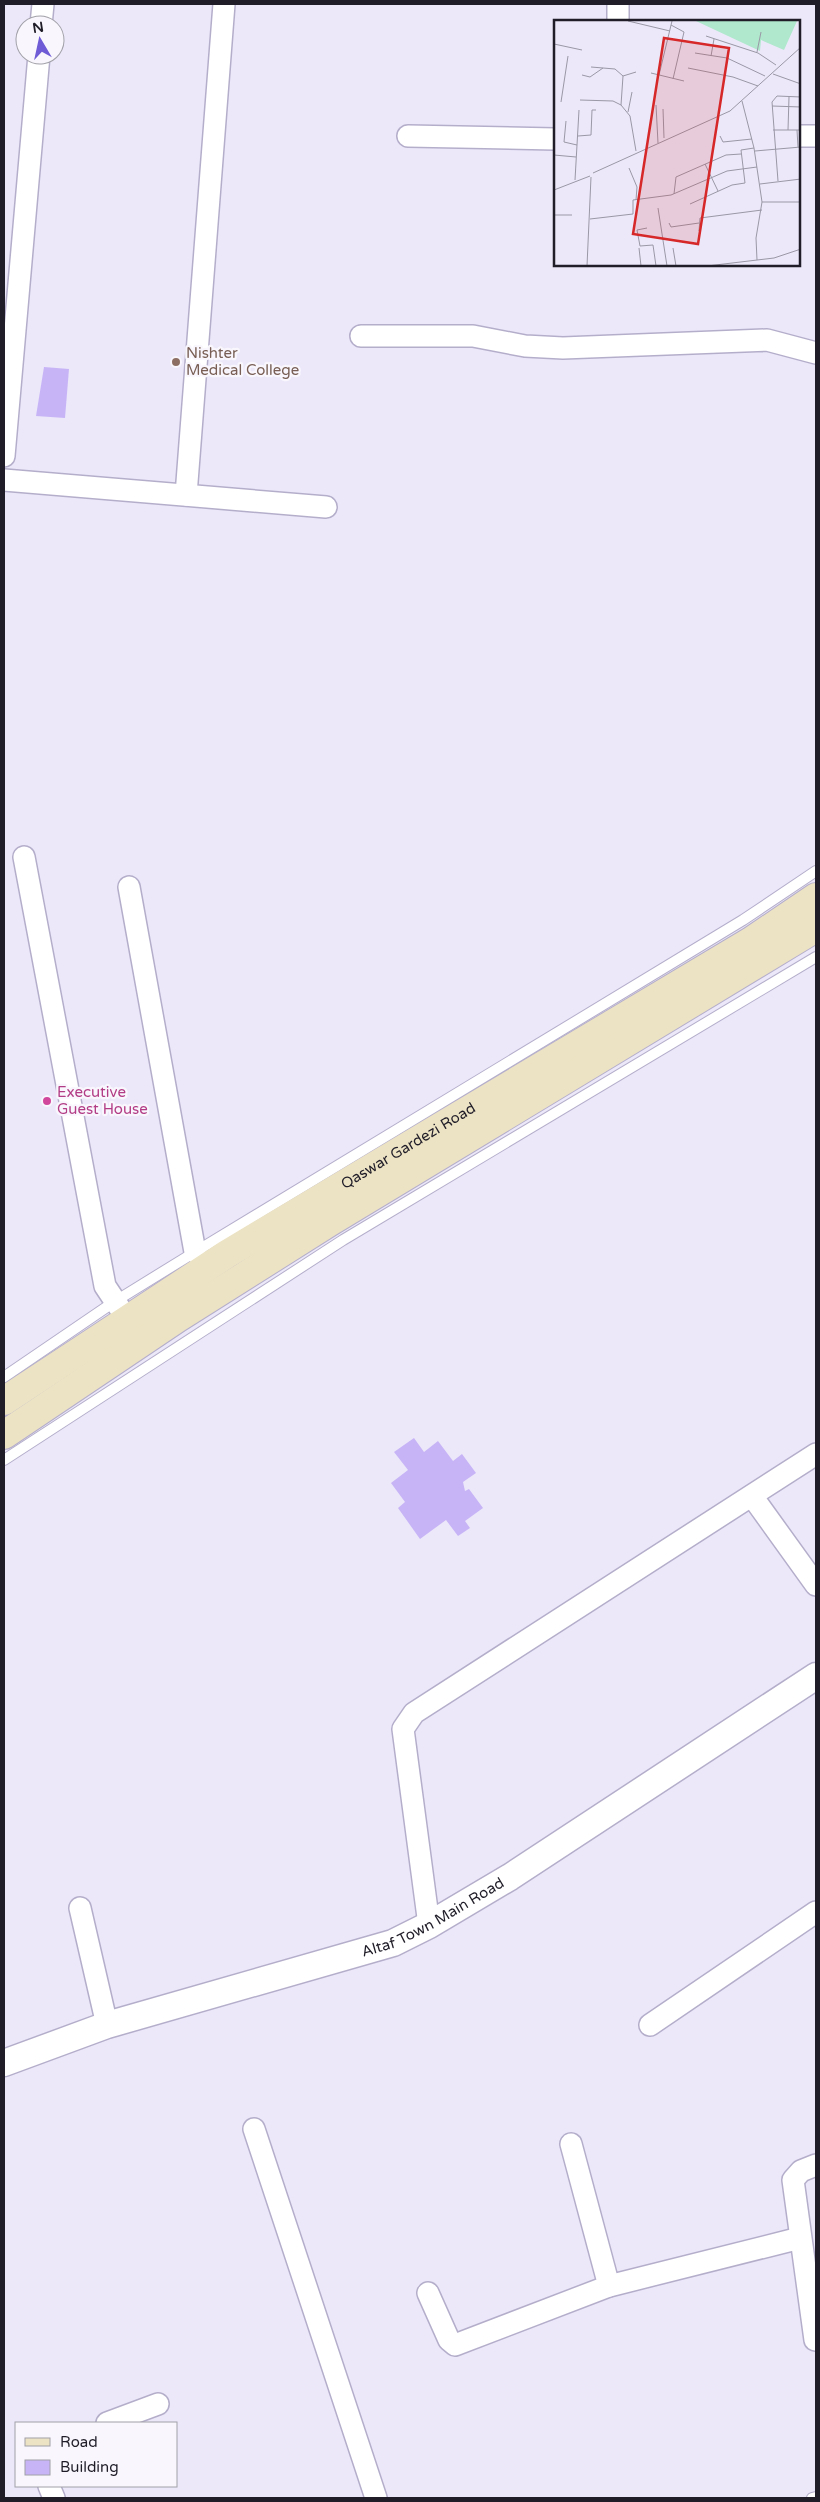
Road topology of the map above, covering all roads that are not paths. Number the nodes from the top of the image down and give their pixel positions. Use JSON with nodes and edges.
{"nodes":[{"id":1,"x":224,"y":4,"type":"edge"},
{"id":2,"x":618,"y":4,"type":"edge"},
{"id":3,"x":618,"y":20,"type":"edge"},
{"id":4,"x":38,"y":65,"type":"edge"},
{"id":5,"x":408,"y":136,"type":"dead end"},
{"id":6,"x":800,"y":136,"type":"edge"},
{"id":7,"x":816,"y":136,"type":"edge"},
{"id":8,"x":554,"y":139,"type":"edge"},
{"id":9,"x":361,"y":336,"type":"dead end"},
{"id":10,"x":816,"y":352,"type":"edge"},
{"id":11,"x":4,"y":456,"type":"edge"},
{"id":12,"x":4,"y":480,"type":"edge"},
{"id":13,"x":186,"y":495,"type":"junction"},
{"id":14,"x":326,"y":507,"type":"dead end"},
{"id":15,"x":24,"y":857,"type":"dead end"},
{"id":16,"x":816,"y":872,"type":"edge"},
{"id":17,"x":129,"y":887,"type":"dead end"},
{"id":18,"x":816,"y":897,"type":"edge"},
{"id":19,"x":816,"y":928,"type":"edge"},
{"id":20,"x":816,"y":957,"type":"edge"},
{"id":21,"x":336,"y":1231,"type":"junction"},
{"id":22,"x":195,"y":1252,"type":"junction"},
{"id":23,"x":121,"y":1311,"type":"junction"},
{"id":24,"x":185,"y":1328,"type":"junction"},
{"id":25,"x":4,"y":1377,"type":"edge"},
{"id":26,"x":4,"y":1402,"type":"edge"},
{"id":27,"x":4,"y":1435,"type":"edge"},
{"id":28,"x":816,"y":1454,"type":"edge"},
{"id":29,"x":4,"y":1460,"type":"edge"},
{"id":30,"x":752,"y":1496,"type":"junction"},
{"id":31,"x":816,"y":1585,"type":"edge"},
{"id":32,"x":816,"y":1676,"type":"edge"},
{"id":33,"x":80,"y":1908,"type":"dead end"},
{"id":34,"x":816,"y":1912,"type":"edge"},
{"id":35,"x":429,"y":1926,"type":"junction"},
{"id":36,"x":107,"y":2024,"type":"junction"},
{"id":37,"x":650,"y":2025,"type":"dead end"},
{"id":38,"x":4,"y":2063,"type":"edge"},
{"id":39,"x":254,"y":2130,"type":"dead end"},
{"id":40,"x":571,"y":2144,"type":"dead end"},
{"id":41,"x":816,"y":2166,"type":"edge"},
{"id":42,"x":800,"y":2238,"type":"junction"},
{"id":43,"x":609,"y":2286,"type":"junction"},
{"id":44,"x":428,"y":2293,"type":"dead end"},
{"id":45,"x":815,"y":2340,"type":"dead end"},
{"id":46,"x":158,"y":2404,"type":"dead end"},
{"id":47,"x":110,"y":2422,"type":"edge"},
{"id":48,"x":816,"y":2497,"type":"edge"},
{"id":49,"x":376,"y":2498,"type":"edge"},
{"id":50,"x":812,"y":2498,"type":"edge"}],
"edges":[{"from":1,"to":13,"type":"street"},
{"from":2,"to":3,"type":"street"},
{"from":4,"to":11,"type":"street"},
{"from":5,"to":8,"type":"street"},
{"from":6,"to":7,"type":"street"},
{"from":9,"to":10,"type":"street"},
{"from":12,"to":13,"type":"street"},
{"from":13,"to":14,"type":"street"},
{"from":15,"to":23,"type":"street"},
{"from":16,"to":22,"type":"lane"},
{"from":17,"to":22,"type":"street"},
{"from":18,"to":23,"type":"main road","name":"Qaswar Gardezi Road"},
{"from":19,"to":21,"type":"main road"},
{"from":20,"to":21,"type":"lane"},
{"from":21,"to":24,"type":"main road"},
{"from":22,"to":23,"type":"lane"},
{"from":23,"to":25,"type":"lane"},
{"from":23,"to":26,"type":"main road","name":"Qaswar Gardezi Road"},
{"from":24,"to":27,"type":"main road"},
{"from":24,"to":29,"type":"lane"},
{"from":28,"to":30,"type":"street"},
{"from":30,"to":31,"type":"street"},
{"from":30,"to":35,"type":"street"},
{"from":32,"to":35,"type":"street","name":"Altaf Town Main Road"},
{"from":33,"to":36,"type":"street"},
{"from":34,"to":37,"type":"street"},
{"from":35,"to":36,"type":"street","name":"Altaf Town Main Road"},
{"from":36,"to":38,"type":"street","name":"Altaf Town Main Road"},
{"from":39,"to":49,"type":"street"},
{"from":40,"to":43,"type":"street"},
{"from":41,"to":42,"type":"street"},
{"from":42,"to":43,"type":"street"},
{"from":42,"to":45,"type":"street"},
{"from":43,"to":44,"type":"street"},
{"from":46,"to":47,"type":"street"},
{"from":48,"to":50,"type":"lane"}]}
